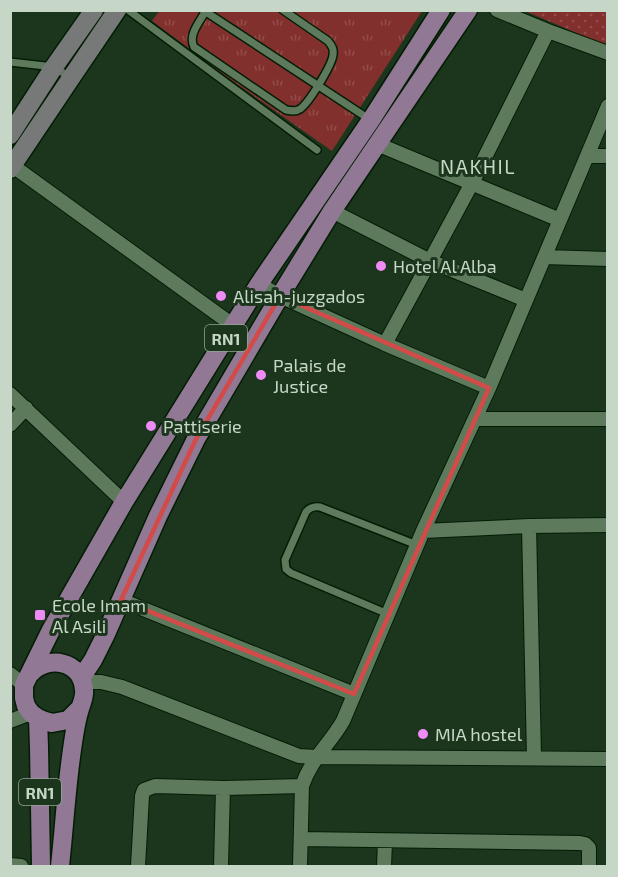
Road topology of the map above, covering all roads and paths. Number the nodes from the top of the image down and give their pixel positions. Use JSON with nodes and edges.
{"nodes":[{"id":1,"x":94,"y":10,"type":"edge"},
{"id":2,"x":117,"y":10,"type":"edge"},
{"id":3,"x":128,"y":10,"type":"edge"},
{"id":4,"x":283,"y":10,"type":"edge"},
{"id":5,"x":441,"y":10,"type":"edge"},
{"id":6,"x":468,"y":10,"type":"edge"},
{"id":7,"x":497,"y":10,"type":"edge"},
{"id":8,"x":204,"y":11,"type":"edge"},
{"id":9,"x":548,"y":31,"type":"junction"},
{"id":10,"x":608,"y":53,"type":"edge"},
{"id":11,"x":10,"y":62,"type":"edge"},
{"id":12,"x":54,"y":67,"type":"junction"},
{"id":13,"x":71,"y":78,"type":"junction"},
{"id":14,"x":318,"y":86,"type":"junction"},
{"id":15,"x":608,"y":106,"type":"edge"},
{"id":16,"x":371,"y":120,"type":"junction"},
{"id":17,"x":10,"y":135,"type":"edge"},
{"id":18,"x":377,"y":144,"type":"junction"},
{"id":19,"x":317,"y":150,"type":"dead end"},
{"id":20,"x":587,"y":156,"type":"junction"},
{"id":21,"x":608,"y":156,"type":"edge"},
{"id":22,"x":12,"y":167,"type":"edge"},
{"id":23,"x":472,"y":183,"type":"junction"},
{"id":24,"x":332,"y":212,"type":"junction"},
{"id":25,"x":560,"y":220,"type":"junction"},
{"id":26,"x":545,"y":257,"type":"junction"},
{"id":27,"x":608,"y":259,"type":"edge"},
{"id":28,"x":430,"y":261,"type":"junction"},
{"id":29,"x":260,"y":284,"type":"junction"},
{"id":30,"x":280,"y":296,"type":"junction"},
{"id":31,"x":526,"y":300,"type":"junction"},
{"id":32,"x":234,"y":326,"type":"junction"},
{"id":33,"x":385,"y":344,"type":"junction"},
{"id":34,"x":489,"y":388,"type":"junction"},
{"id":35,"x":10,"y":394,"type":"edge"},
{"id":36,"x":26,"y":408,"type":"junction"},
{"id":37,"x":475,"y":419,"type":"junction"},
{"id":38,"x":608,"y":419,"type":"edge"},
{"id":39,"x":10,"y":425,"type":"edge"},
{"id":40,"x":124,"y":502,"type":"junction"},
{"id":41,"x":608,"y":525,"type":"edge"},
{"id":42,"x":529,"y":526,"type":"junction"},
{"id":43,"x":423,"y":531,"type":"junction"},
{"id":44,"x":417,"y":545,"type":"junction"},
{"id":45,"x":121,"y":600,"type":"junction"},
{"id":46,"x":388,"y":614,"type":"junction"},
{"id":47,"x":82,"y":680,"type":"junction"},
{"id":48,"x":19,"y":684,"type":"edge"},
{"id":49,"x":354,"y":694,"type":"junction"},
{"id":50,"x":79,"y":710,"type":"junction"},
{"id":51,"x":34,"y":715,"type":"junction"},
{"id":52,"x":10,"y":721,"type":"edge"},
{"id":53,"x":316,"y":757,"type":"junction"},
{"id":54,"x":534,"y":758,"type":"junction"},
{"id":55,"x":608,"y":759,"type":"edge"},
{"id":56,"x":302,"y":786,"type":"junction"},
{"id":57,"x":223,"y":788,"type":"junction"},
{"id":58,"x":301,"y":840,"type":"junction"},
{"id":59,"x":386,"y":841,"type":"junction"},
{"id":60,"x":10,"y":865,"type":"edge"},
{"id":61,"x":21,"y":867,"type":"edge"},
{"id":62,"x":41,"y":867,"type":"edge"},
{"id":63,"x":60,"y":867,"type":"edge"},
{"id":64,"x":138,"y":867,"type":"edge"},
{"id":65,"x":221,"y":867,"type":"edge"},
{"id":66,"x":300,"y":867,"type":"edge"},
{"id":67,"x":384,"y":867,"type":"edge"},
{"id":68,"x":589,"y":867,"type":"edge"}],
"edges":[{"from":1,"to":12,"type":"street"},
{"from":2,"to":13,"type":"street"},
{"from":3,"to":19,"type":"lane"},
{"from":4,"to":14,"type":"lane"},
{"from":5,"to":16,"type":"main road","number":"RN1"},
{"from":6,"to":18,"type":"main road","number":"RN1"},
{"from":7,"to":9,"type":"street"},
{"from":8,"to":14,"type":"lane"},
{"from":8,"to":14,"type":"lane"},
{"from":9,"to":10,"type":"street"},
{"from":9,"to":23,"type":"street"},
{"from":11,"to":12,"type":"lane"},
{"from":12,"to":13,"type":"lane"},
{"from":12,"to":17,"type":"street"},
{"from":13,"to":22,"type":"street"},
{"from":14,"to":16,"type":"lane"},
{"from":15,"to":20,"type":"street"},
{"from":16,"to":29,"type":"main road","number":"RN1"},
{"from":18,"to":23,"type":"street"},
{"from":18,"to":24,"type":"main road","number":"RN1"},
{"from":20,"to":21,"type":"street"},
{"from":20,"to":25,"type":"street"},
{"from":22,"to":32,"type":"street"},
{"from":23,"to":25,"type":"street"},
{"from":23,"to":28,"type":"street"},
{"from":24,"to":28,"type":"street"},
{"from":24,"to":30,"type":"main road","number":"RN1"},
{"from":25,"to":26,"type":"street"},
{"from":26,"to":27,"type":"street"},
{"from":26,"to":31,"type":"street"},
{"from":28,"to":31,"type":"street"},
{"from":28,"to":33,"type":"street"},
{"from":29,"to":30,"type":"street"},
{"from":29,"to":32,"type":"main road","number":"RN1"},
{"from":30,"to":33,"type":"street"},
{"from":30,"to":45,"type":"main road","number":"RN1"},
{"from":31,"to":34,"type":"street"},
{"from":32,"to":40,"type":"main road","number":"RN1"},
{"from":33,"to":34,"type":"street"},
{"from":34,"to":37,"type":"street"},
{"from":35,"to":36,"type":"street"},
{"from":36,"to":39,"type":"street"},
{"from":36,"to":40,"type":"street"},
{"from":37,"to":38,"type":"street"},
{"from":37,"to":43,"type":"street"},
{"from":40,"to":48,"type":"main road","number":"RN1"},
{"from":41,"to":42,"type":"street"},
{"from":42,"to":43,"type":"street"},
{"from":42,"to":54,"type":"street"},
{"from":43,"to":44,"type":"street"},
{"from":44,"to":46,"type":"street"},
{"from":44,"to":46,"type":"lane"},
{"from":45,"to":47,"type":"main road","number":"RN1"},
{"from":45,"to":49,"type":"street"},
{"from":46,"to":49,"type":"street"},
{"from":47,"to":48,"type":"main road"},
{"from":47,"to":50,"type":"main road","number":"RN1"},
{"from":47,"to":53,"type":"street"},
{"from":48,"to":51,"type":"main road","number":"RN1"},
{"from":49,"to":53,"type":"street"},
{"from":50,"to":51,"type":"main road"},
{"from":50,"to":63,"type":"main road","number":"RN1"},
{"from":51,"to":52,"type":"street"},
{"from":51,"to":62,"type":"main road","number":"RN1"},
{"from":53,"to":54,"type":"street"},
{"from":53,"to":56,"type":"street"},
{"from":54,"to":55,"type":"street"},
{"from":56,"to":57,"type":"street"},
{"from":56,"to":58,"type":"street"},
{"from":57,"to":64,"type":"street"},
{"from":57,"to":65,"type":"street"},
{"from":58,"to":59,"type":"street"},
{"from":58,"to":66,"type":"street"},
{"from":59,"to":67,"type":"street"},
{"from":59,"to":68,"type":"street"},
{"from":60,"to":61,"type":"street"}]}
